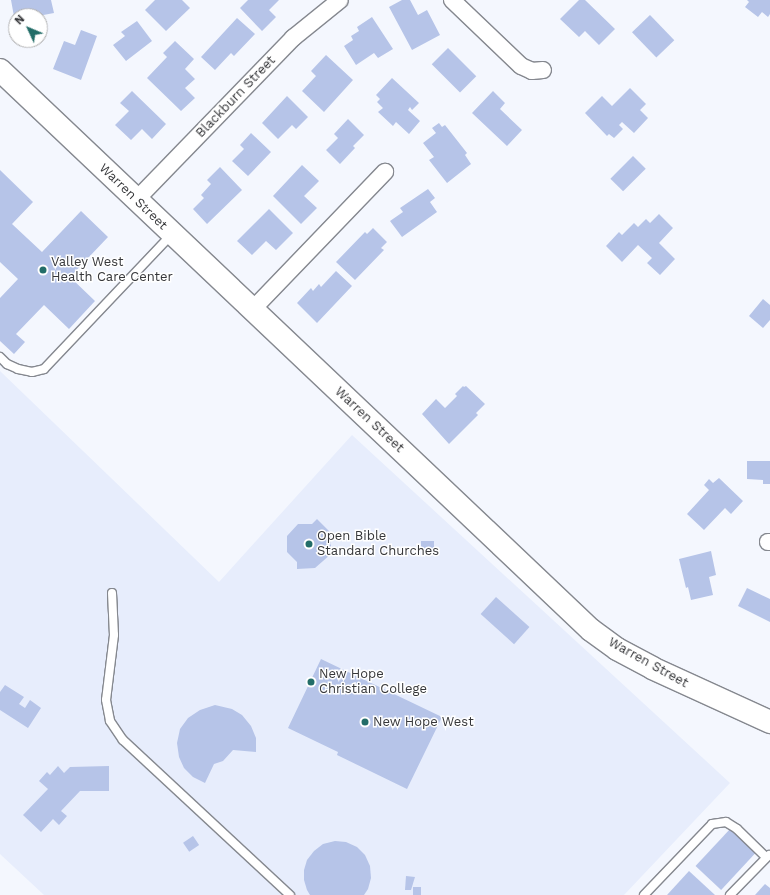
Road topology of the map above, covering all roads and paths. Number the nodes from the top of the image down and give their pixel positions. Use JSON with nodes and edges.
{"nodes":[{"id":1,"x":340,"y":0,"type":"edge"},
{"id":2,"x":452,"y":0,"type":"edge"},
{"id":3,"x":0,"y":70,"type":"edge"},
{"id":4,"x":543,"y":70,"type":"dead end"},
{"id":5,"x":384,"y":172,"type":"dead end"},
{"id":6,"x":136,"y":200,"type":"junction"},
{"id":7,"x":172,"y":234,"type":"junction"},
{"id":8,"x":252,"y":310,"type":"junction"},
{"id":9,"x":0,"y":357,"type":"edge"},
{"id":10,"x":112,"y":593,"type":"dead end"},
{"id":11,"x":770,"y":722,"type":"edge"},
{"id":12,"x":768,"y":855,"type":"edge"},
{"id":13,"x":290,"y":895,"type":"edge"},
{"id":14,"x":644,"y":895,"type":"edge"},
{"id":15,"x":730,"y":895,"type":"edge"}],
"edges":[{"from":1,"to":6,"type":"street","name":"Blackburn Street"},
{"from":2,"to":4,"type":"street"},
{"from":3,"to":6,"type":"street","name":"Warren Street"},
{"from":5,"to":8,"type":"street"},
{"from":6,"to":7,"type":"street","name":"Warren Street"},
{"from":7,"to":8,"type":"street","name":"Warren Street"},
{"from":7,"to":9,"type":"lane"},
{"from":8,"to":11,"type":"street","name":"Warren Street"},
{"from":10,"to":13,"type":"lane"},
{"from":12,"to":14,"type":"lane"},
{"from":12,"to":15,"type":"lane"}]}
